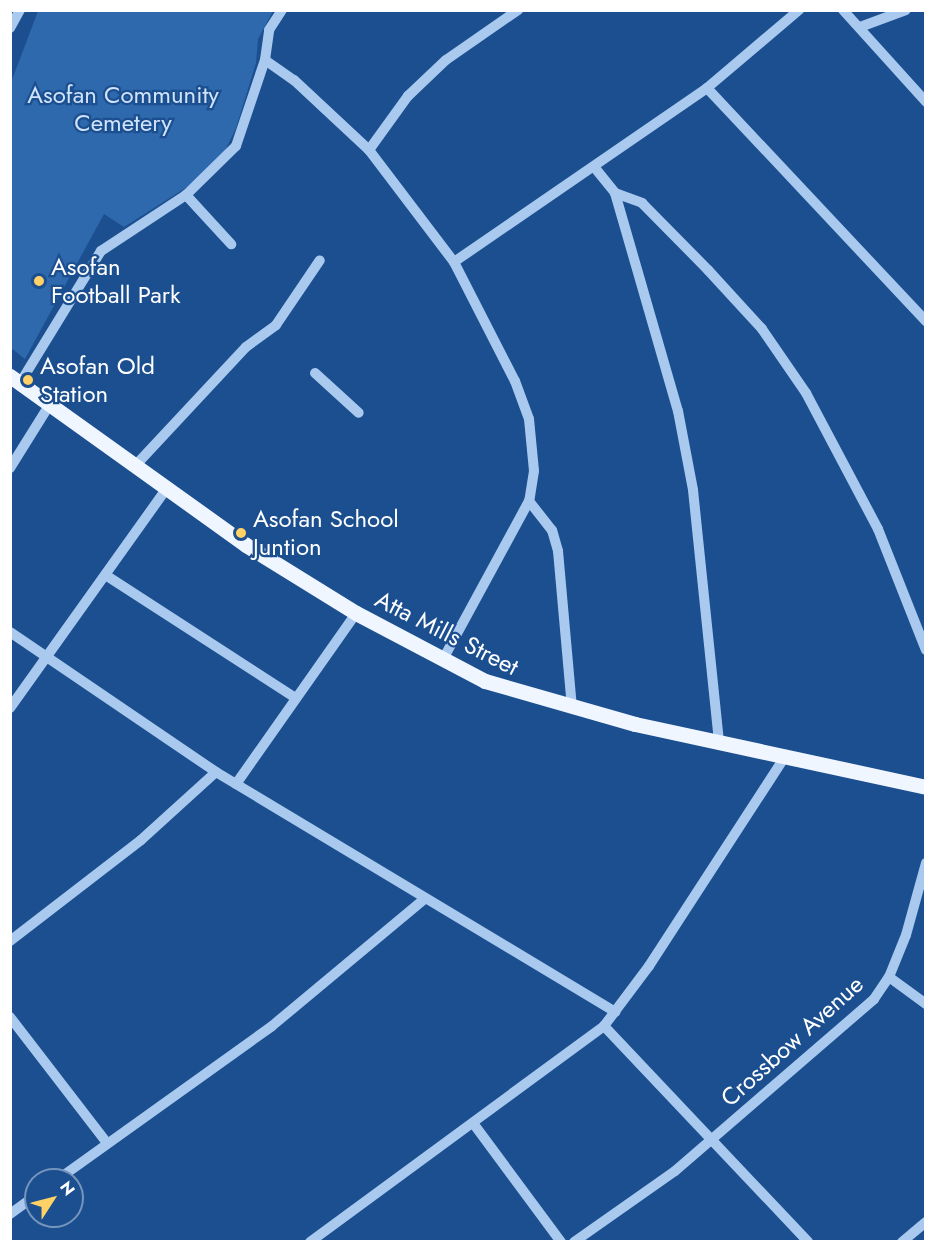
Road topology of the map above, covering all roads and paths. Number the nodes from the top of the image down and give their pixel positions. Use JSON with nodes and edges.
{"nodes":[{"id":1,"x":20,"y":10,"type":"edge"},
{"id":2,"x":289,"y":10,"type":"edge"},
{"id":3,"x":518,"y":10,"type":"edge"},
{"id":4,"x":799,"y":10,"type":"edge"},
{"id":5,"x":843,"y":10,"type":"edge"},
{"id":6,"x":906,"y":10,"type":"edge"},
{"id":7,"x":280,"y":14,"type":"edge"},
{"id":8,"x":860,"y":27,"type":"junction"},
{"id":9,"x":10,"y":28,"type":"edge"},
{"id":10,"x":265,"y":60,"type":"junction"},
{"id":11,"x":707,"y":88,"type":"junction"},
{"id":12,"x":925,"y":101,"type":"edge"},
{"id":13,"x":369,"y":150,"type":"junction"},
{"id":14,"x":595,"y":168,"type":"junction"},
{"id":15,"x":615,"y":193,"type":"junction"},
{"id":16,"x":186,"y":195,"type":"junction"},
{"id":17,"x":231,"y":244,"type":"dead end"},
{"id":18,"x":320,"y":260,"type":"dead end"},
{"id":19,"x":454,"y":262,"type":"junction"},
{"id":20,"x":926,"y":321,"type":"edge"},
{"id":21,"x":315,"y":373,"type":"dead end"},
{"id":22,"x":15,"y":379,"type":"edge"},
{"id":23,"x":50,"y":404,"type":"junction"},
{"id":24,"x":359,"y":413,"type":"dead end"},
{"id":25,"x":135,"y":467,"type":"junction"},
{"id":26,"x":10,"y":468,"type":"edge"},
{"id":27,"x":165,"y":491,"type":"junction"},
{"id":28,"x":529,"y":501,"type":"junction"},
{"id":29,"x":107,"y":576,"type":"junction"},
{"id":30,"x":356,"y":613,"type":"junction"},
{"id":31,"x":10,"y":632,"type":"edge"},
{"id":32,"x":926,"y":650,"type":"edge"},
{"id":33,"x":46,"y":654,"type":"junction"},
{"id":34,"x":442,"y":661,"type":"junction"},
{"id":35,"x":294,"y":697,"type":"junction"},
{"id":36,"x":10,"y":708,"type":"edge"},
{"id":37,"x":572,"y":708,"type":"junction"},
{"id":38,"x":719,"y":740,"type":"junction"},
{"id":39,"x":786,"y":755,"type":"junction"},
{"id":40,"x":216,"y":772,"type":"junction"},
{"id":41,"x":236,"y":784,"type":"junction"},
{"id":42,"x":926,"y":788,"type":"edge"},
{"id":43,"x":926,"y":864,"type":"edge"},
{"id":44,"x":423,"y":900,"type":"junction"},
{"id":45,"x":10,"y":940,"type":"edge"},
{"id":46,"x":889,"y":977,"type":"junction"},
{"id":47,"x":926,"y":1004,"type":"edge"},
{"id":48,"x":615,"y":1012,"type":"junction"},
{"id":49,"x":10,"y":1017,"type":"edge"},
{"id":50,"x":604,"y":1026,"type":"junction"},
{"id":51,"x":473,"y":1123,"type":"junction"},
{"id":52,"x":711,"y":1141,"type":"junction"},
{"id":53,"x":107,"y":1143,"type":"junction"},
{"id":54,"x":73,"y":1168,"type":"edge"},
{"id":55,"x":24,"y":1204,"type":"edge"},
{"id":56,"x":10,"y":1214,"type":"edge"},
{"id":57,"x":926,"y":1222,"type":"edge"},
{"id":58,"x":318,"y":1239,"type":"edge"},
{"id":59,"x":561,"y":1242,"type":"edge"},
{"id":60,"x":574,"y":1242,"type":"edge"},
{"id":61,"x":808,"y":1242,"type":"edge"},
{"id":62,"x":902,"y":1242,"type":"edge"}],
"edges":[{"from":1,"to":9,"type":"street"},
{"from":2,"to":7,"type":"street"},
{"from":3,"to":13,"type":"street"},
{"from":4,"to":11,"type":"street"},
{"from":5,"to":8,"type":"street"},
{"from":6,"to":8,"type":"street"},
{"from":7,"to":10,"type":"street"},
{"from":8,"to":12,"type":"street"},
{"from":10,"to":13,"type":"street"},
{"from":10,"to":16,"type":"street"},
{"from":11,"to":14,"type":"street"},
{"from":11,"to":20,"type":"street"},
{"from":13,"to":19,"type":"street"},
{"from":14,"to":15,"type":"street"},
{"from":14,"to":19,"type":"street"},
{"from":15,"to":32,"type":"street"},
{"from":15,"to":38,"type":"street"},
{"from":16,"to":17,"type":"street"},
{"from":16,"to":22,"type":"street"},
{"from":18,"to":25,"type":"street"},
{"from":19,"to":28,"type":"street"},
{"from":21,"to":24,"type":"street"},
{"from":22,"to":23,"type":"main road","name":"Atta Mills Street"},
{"from":23,"to":25,"type":"main road","name":"Atta Mills Street"},
{"from":23,"to":26,"type":"street"},
{"from":25,"to":27,"type":"main road","name":"Atta Mills Street"},
{"from":27,"to":29,"type":"street"},
{"from":27,"to":30,"type":"main road","name":"Atta Mills Street"},
{"from":28,"to":34,"type":"street"},
{"from":28,"to":37,"type":"street"},
{"from":29,"to":33,"type":"street"},
{"from":29,"to":35,"type":"street"},
{"from":30,"to":34,"type":"main road","name":"Atta Mills Street"},
{"from":30,"to":35,"type":"street"},
{"from":31,"to":33,"type":"street"},
{"from":33,"to":36,"type":"street"},
{"from":33,"to":40,"type":"street"},
{"from":34,"to":37,"type":"main road","name":"Atta Mills Street"},
{"from":35,"to":41,"type":"street"},
{"from":37,"to":38,"type":"main road","name":"Atta Mills Street"},
{"from":38,"to":39,"type":"main road","name":"Atta Mills Street"},
{"from":39,"to":42,"type":"main road","name":"Atta Mills Street"},
{"from":39,"to":48,"type":"street"},
{"from":40,"to":41,"type":"street"},
{"from":40,"to":45,"type":"street"},
{"from":41,"to":44,"type":"street"},
{"from":43,"to":46,"type":"street","name":"Crossbow Avenue"},
{"from":44,"to":48,"type":"street"},
{"from":44,"to":53,"type":"street"},
{"from":46,"to":47,"type":"street"},
{"from":46,"to":52,"type":"street","name":"Crossbow Avenue"},
{"from":48,"to":50,"type":"street"},
{"from":49,"to":53,"type":"street"},
{"from":50,"to":51,"type":"street"},
{"from":50,"to":52,"type":"street"},
{"from":51,"to":58,"type":"street"},
{"from":51,"to":59,"type":"street"},
{"from":52,"to":60,"type":"street","name":"Crossbow Avenue"},
{"from":52,"to":61,"type":"street"},
{"from":53,"to":54,"type":"street"},
{"from":55,"to":56,"type":"street"},
{"from":57,"to":62,"type":"street"}]}
